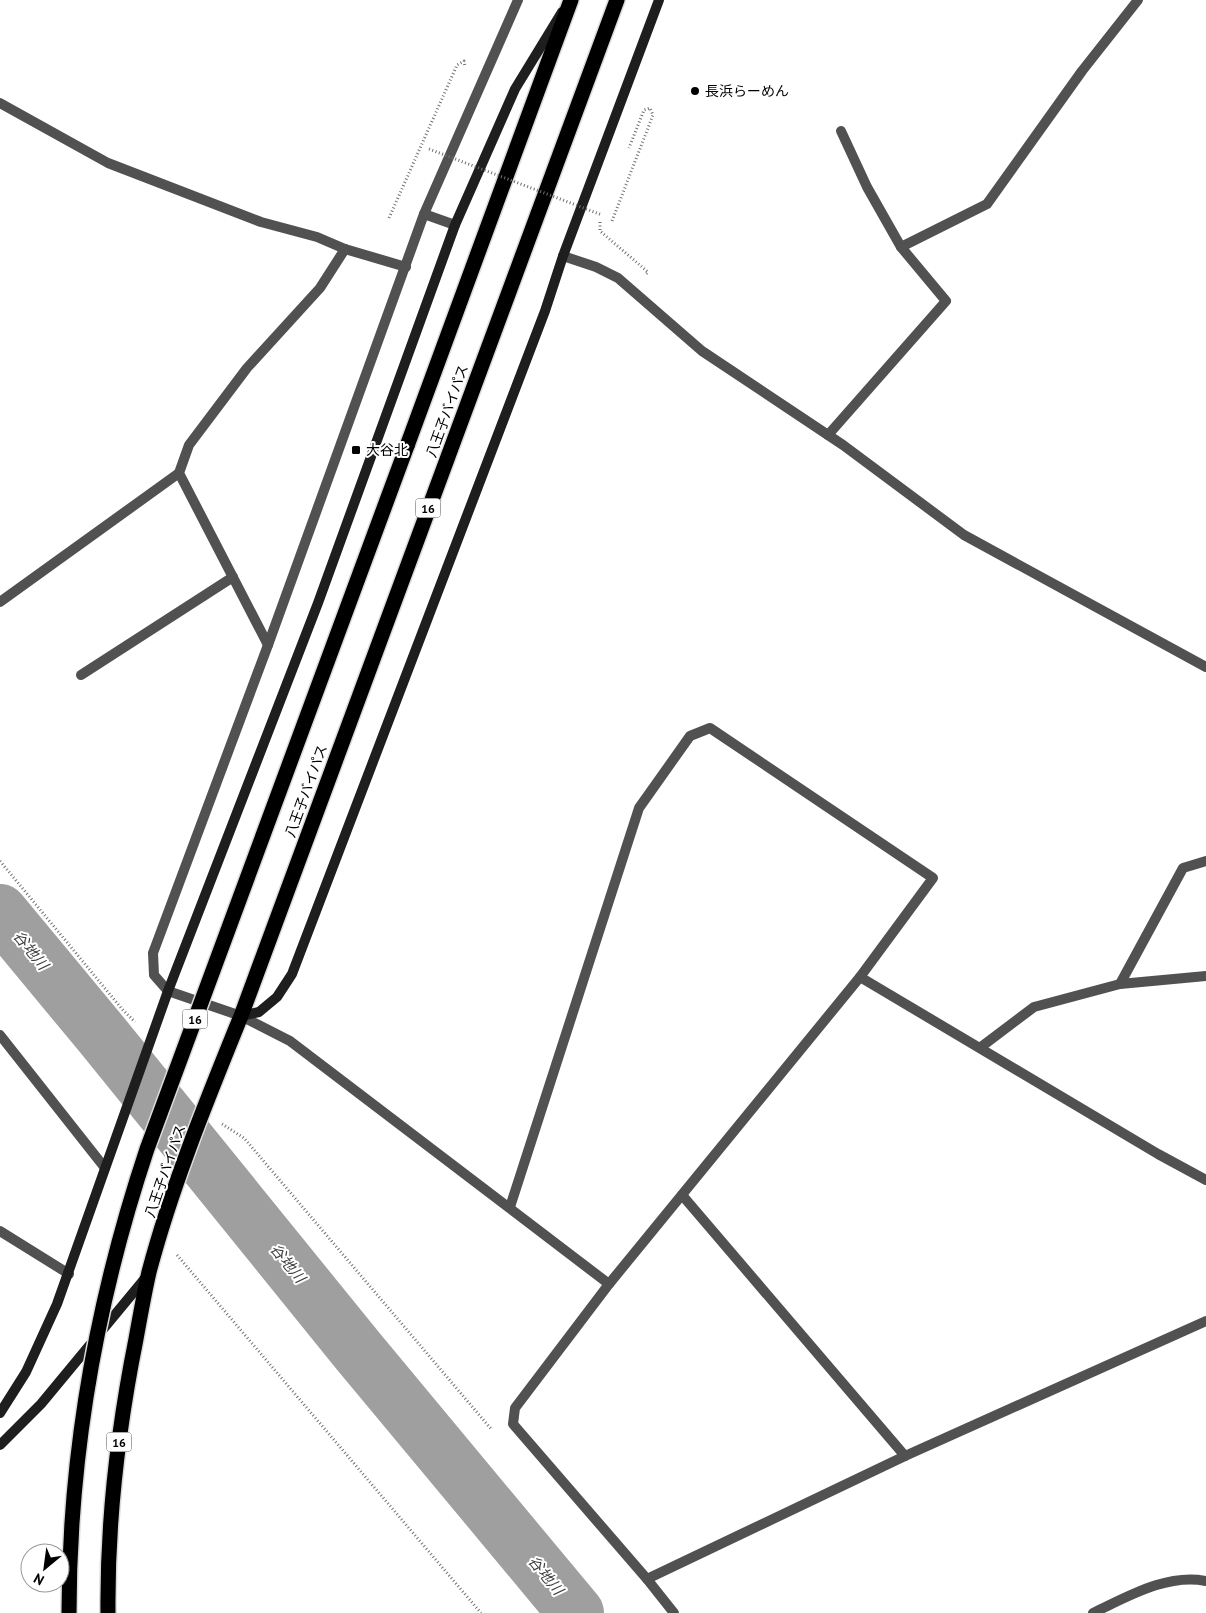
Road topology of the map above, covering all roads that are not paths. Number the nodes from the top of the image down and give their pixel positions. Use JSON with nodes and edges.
{"nodes":[{"id":1,"x":518,"y":0,"type":"edge"},
{"id":2,"x":570,"y":0,"type":"edge"},
{"id":3,"x":617,"y":0,"type":"edge"},
{"id":4,"x":659,"y":0,"type":"edge"},
{"id":5,"x":1138,"y":0,"type":"edge"},
{"id":6,"x":0,"y":103,"type":"edge"},
{"id":7,"x":841,"y":131,"type":"dead end"},
{"id":8,"x":424,"y":214,"type":"junction"},
{"id":9,"x":455,"y":226,"type":"junction"},
{"id":10,"x":901,"y":247,"type":"junction"},
{"id":11,"x":345,"y":249,"type":"junction"},
{"id":12,"x":563,"y":256,"type":"junction"},
{"id":13,"x":406,"y":267,"type":"junction"},
{"id":14,"x":828,"y":435,"type":"junction"},
{"id":15,"x":179,"y":472,"type":"junction"},
{"id":16,"x":233,"y":577,"type":"junction"},
{"id":17,"x":0,"y":602,"type":"edge"},
{"id":18,"x":268,"y":645,"type":"junction"},
{"id":19,"x":1206,"y":667,"type":"edge"},
{"id":20,"x":81,"y":675,"type":"dead end"},
{"id":21,"x":1206,"y":860,"type":"edge"},
{"id":22,"x":860,"y":976,"type":"junction"},
{"id":23,"x":1206,"y":976,"type":"edge"},
{"id":24,"x":1120,"y":984,"type":"junction"},
{"id":25,"x":168,"y":991,"type":"junction"},
{"id":26,"x":241,"y":1016,"type":"junction"},
{"id":27,"x":0,"y":1035,"type":"edge"},
{"id":28,"x":981,"y":1047,"type":"junction"},
{"id":29,"x":105,"y":1168,"type":"junction"},
{"id":30,"x":1206,"y":1180,"type":"edge"},
{"id":31,"x":682,"y":1195,"type":"junction"},
{"id":32,"x":510,"y":1207,"type":"junction"},
{"id":33,"x":0,"y":1231,"type":"edge"},
{"id":34,"x":149,"y":1273,"type":"junction"},
{"id":35,"x":69,"y":1274,"type":"junction"},
{"id":36,"x":609,"y":1284,"type":"junction"},
{"id":37,"x":1206,"y":1321,"type":"edge"},
{"id":38,"x":0,"y":1413,"type":"edge"},
{"id":39,"x":0,"y":1445,"type":"edge"},
{"id":40,"x":906,"y":1456,"type":"junction"},
{"id":41,"x":647,"y":1579,"type":"junction"},
{"id":42,"x":1206,"y":1581,"type":"edge"},
{"id":43,"x":69,"y":1613,"type":"edge"},
{"id":44,"x":108,"y":1613,"type":"edge"},
{"id":45,"x":674,"y":1613,"type":"edge"},
{"id":46,"x":1093,"y":1613,"type":"edge"}],
"edges":[{"from":1,"to":8,"type":"street"},
{"from":2,"to":9,"type":"street"},
{"from":2,"to":43,"type":"highway","name":"八王子バイパス","number":"16","bridge":true},
{"from":3,"to":26,"type":"highway","name":"八王子バイパス","number":"16"},
{"from":4,"to":12,"type":"street"},
{"from":5,"to":10,"type":"street"},
{"from":6,"to":11,"type":"street"},
{"from":7,"to":10,"type":"street"},
{"from":8,"to":9,"type":"street"},
{"from":8,"to":13,"type":"street"},
{"from":9,"to":25,"type":"street"},
{"from":10,"to":14,"type":"street"},
{"from":11,"to":13,"type":"street"},
{"from":11,"to":15,"type":"street"},
{"from":12,"to":14,"type":"street"},
{"from":12,"to":26,"type":"street"},
{"from":13,"to":18,"type":"street"},
{"from":14,"to":19,"type":"street"},
{"from":15,"to":16,"type":"street"},
{"from":15,"to":17,"type":"street"},
{"from":16,"to":18,"type":"street"},
{"from":16,"to":20,"type":"street"},
{"from":18,"to":25,"type":"street"},
{"from":21,"to":24,"type":"street"},
{"from":22,"to":28,"type":"street"},
{"from":22,"to":31,"type":"street"},
{"from":22,"to":32,"type":"street"},
{"from":23,"to":24,"type":"street"},
{"from":24,"to":28,"type":"street"},
{"from":25,"to":26,"type":"street"},
{"from":25,"to":29,"type":"street"},
{"from":26,"to":32,"type":"street"},
{"from":26,"to":34,"type":"highway","name":"八王子バイパス","number":"16"},
{"from":27,"to":29,"type":"street"},
{"from":28,"to":30,"type":"street"},
{"from":29,"to":35,"type":"street"},
{"from":31,"to":36,"type":"street"},
{"from":31,"to":40,"type":"street"},
{"from":32,"to":36,"type":"street"},
{"from":33,"to":35,"type":"street"},
{"from":34,"to":39,"type":"street"},
{"from":34,"to":44,"type":"highway","name":"八王子バイパス","number":"16"},
{"from":35,"to":38,"type":"street"},
{"from":36,"to":41,"type":"street"},
{"from":37,"to":40,"type":"street"},
{"from":40,"to":41,"type":"street"},
{"from":41,"to":45,"type":"street"},
{"from":42,"to":46,"type":"street"}]}
